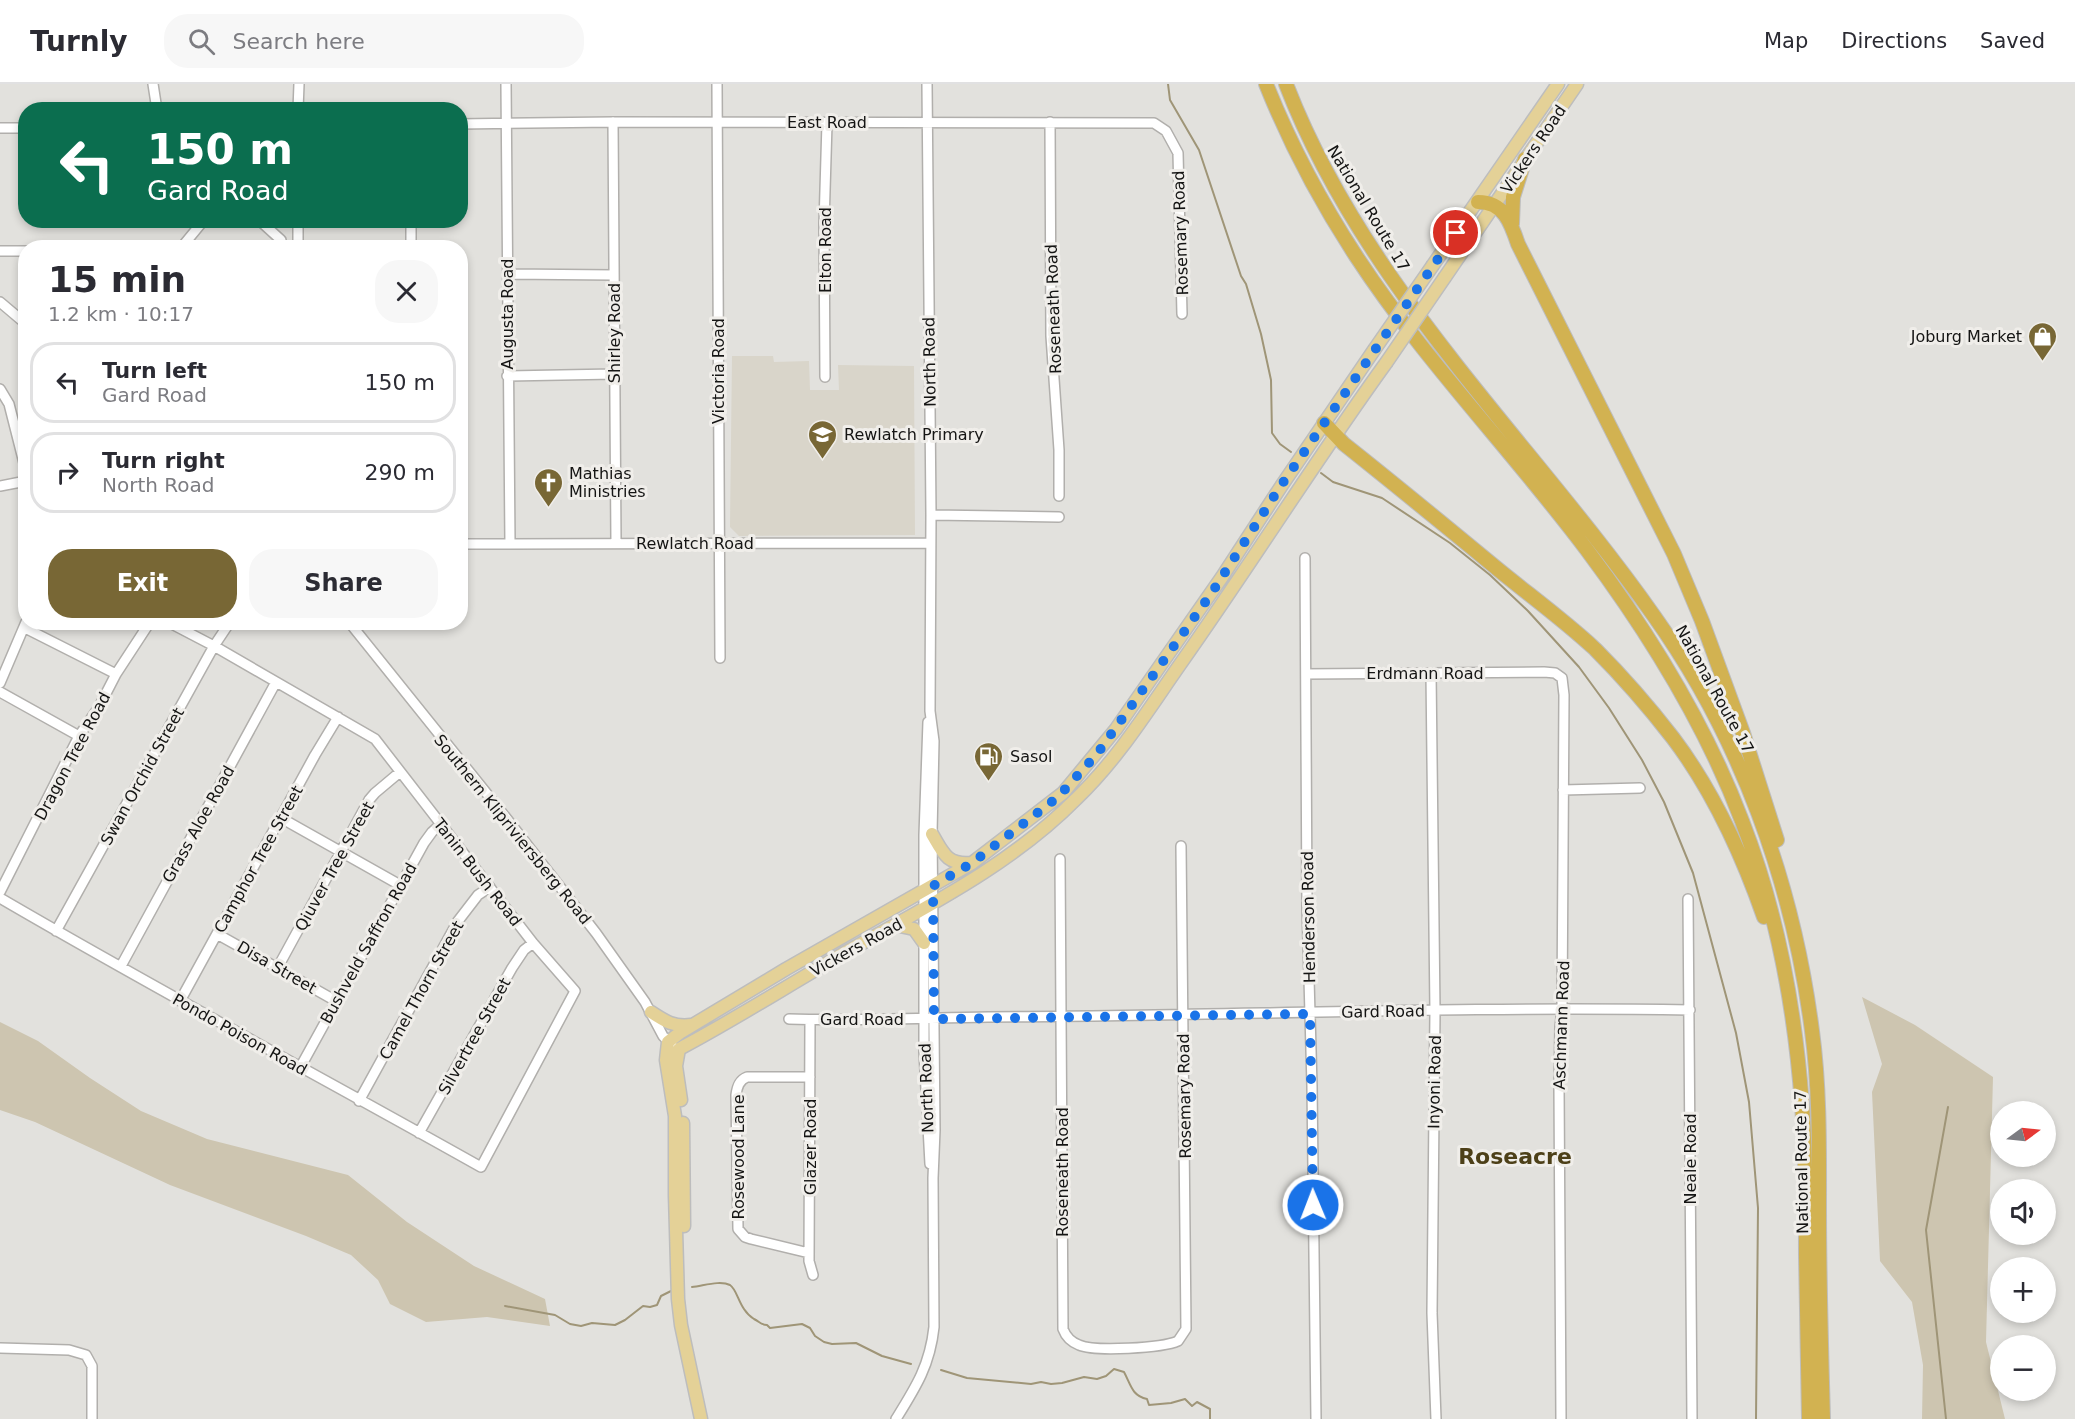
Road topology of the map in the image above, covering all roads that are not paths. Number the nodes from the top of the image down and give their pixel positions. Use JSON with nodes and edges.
{"nodes":[{"id":1,"x":153,"y":84,"type":"edge"},
{"id":2,"x":299,"y":84,"type":"edge"},
{"id":3,"x":506,"y":84,"type":"edge"},
{"id":4,"x":717,"y":84,"type":"edge"},
{"id":5,"x":927,"y":84,"type":"edge"},
{"id":6,"x":1266,"y":84,"type":"edge"},
{"id":7,"x":1286,"y":84,"type":"edge"},
{"id":8,"x":1558,"y":84,"type":"edge"},
{"id":9,"x":1577,"y":84,"type":"edge"},
{"id":10,"x":155,"y":102,"type":"edge"},
{"id":11,"x":298,"y":102,"type":"edge"},
{"id":12,"x":614,"y":122,"type":"junction"},
{"id":13,"x":717,"y":122,"type":"junction"},
{"id":14,"x":1050,"y":122,"type":"junction"},
{"id":15,"x":468,"y":123,"type":"edge"},
{"id":16,"x":506,"y":123,"type":"junction"},
{"id":17,"x":827,"y":123,"type":"junction"},
{"id":18,"x":927,"y":123,"type":"junction"},
{"id":19,"x":0,"y":128,"type":"edge"},
{"id":20,"x":18,"y":128,"type":"edge"},
{"id":21,"x":1178,"y":153,"type":"joint"},
{"id":22,"x":1525,"y":159,"type":"junction"},
{"id":23,"x":1478,"y":202,"type":"junction"},
{"id":24,"x":1494,"y":206,"type":"junction"},
{"id":25,"x":197,"y":228,"type":"edge"},
{"id":26,"x":268,"y":228,"type":"edge"},
{"id":27,"x":1512,"y":228,"type":"junction"},
{"id":28,"x":188,"y":240,"type":"edge"},
{"id":29,"x":281,"y":240,"type":"dead end"},
{"id":30,"x":0,"y":251,"type":"edge"},
{"id":31,"x":18,"y":251,"type":"edge"},
{"id":32,"x":507,"y":274,"type":"junction"},
{"id":33,"x":614,"y":274,"type":"junction"},
{"id":34,"x":0,"y":302,"type":"edge"},
{"id":35,"x":1182,"y":314,"type":"dead end"},
{"id":36,"x":18,"y":317,"type":"edge"},
{"id":37,"x":614,"y":374,"type":"junction"},
{"id":38,"x":507,"y":376,"type":"junction"},
{"id":39,"x":825,"y":377,"type":"dead end"},
{"id":40,"x":0,"y":389,"type":"edge"},
{"id":41,"x":1324,"y":423,"type":"junction"},
{"id":42,"x":1335,"y":434,"type":"junction"},
{"id":43,"x":18,"y":439,"type":"edge"},
{"id":44,"x":18,"y":483,"type":"edge"},
{"id":45,"x":0,"y":486,"type":"edge"},
{"id":46,"x":1059,"y":496,"type":"dead end"},
{"id":47,"x":931,"y":515,"type":"junction"},
{"id":48,"x":1059,"y":516,"type":"dead end"},
{"id":49,"x":616,"y":543,"type":"junction"},
{"id":50,"x":718,"y":543,"type":"junction"},
{"id":51,"x":930,"y":543,"type":"junction"},
{"id":52,"x":468,"y":544,"type":"edge"},
{"id":53,"x":510,"y":544,"type":"junction"},
{"id":54,"x":1305,"y":558,"type":"dead end"},
{"id":55,"x":24,"y":630,"type":"edge"},
{"id":56,"x":35,"y":630,"type":"edge"},
{"id":57,"x":145,"y":630,"type":"edge"},
{"id":58,"x":183,"y":630,"type":"edge"},
{"id":59,"x":225,"y":630,"type":"edge"},
{"id":60,"x":355,"y":630,"type":"edge"},
{"id":61,"x":214,"y":646,"type":"junction"},
{"id":62,"x":720,"y":658,"type":"dead end"},
{"id":63,"x":1544,"y":672,"type":"joint"},
{"id":64,"x":1431,"y":673,"type":"junction"},
{"id":65,"x":116,"y":674,"type":"junction"},
{"id":66,"x":1306,"y":674,"type":"junction"},
{"id":67,"x":276,"y":682,"type":"junction"},
{"id":68,"x":0,"y":683,"type":"edge"},
{"id":69,"x":0,"y":692,"type":"edge"},
{"id":70,"x":930,"y":711,"type":"junction"},
{"id":71,"x":338,"y":717,"type":"junction"},
{"id":72,"x":79,"y":736,"type":"junction"},
{"id":73,"x":400,"y":772,"type":"junction"},
{"id":74,"x":1640,"y":788,"type":"dead end"},
{"id":75,"x":1563,"y":790,"type":"junction"},
{"id":76,"x":281,"y":818,"type":"junction"},
{"id":77,"x":441,"y":824,"type":"junction"},
{"id":78,"x":932,"y":834,"type":"junction"},
{"id":79,"x":1182,"y":846,"type":"dead end"},
{"id":80,"x":341,"y":852,"type":"junction"},
{"id":81,"x":1060,"y":859,"type":"dead end"},
{"id":82,"x":972,"y":863,"type":"junction"},
{"id":83,"x":400,"y":885,"type":"junction"},
{"id":84,"x":490,"y":887,"type":"junction"},
{"id":85,"x":928,"y":889,"type":"junction"},
{"id":86,"x":0,"y":892,"type":"edge"},
{"id":87,"x":0,"y":898,"type":"edge"},
{"id":88,"x":1688,"y":899,"type":"dead end"},
{"id":89,"x":928,"y":906,"type":"junction"},
{"id":90,"x":895,"y":925,"type":"junction"},
{"id":91,"x":56,"y":931,"type":"junction"},
{"id":92,"x":217,"y":934,"type":"junction"},
{"id":93,"x":533,"y":943,"type":"junction"},
{"id":94,"x":924,"y":943,"type":"junction"},
{"id":95,"x":121,"y":966,"type":"junction"},
{"id":96,"x":1783,"y":966,"type":"junction"},
{"id":97,"x":278,"y":967,"type":"junction"},
{"id":98,"x":336,"y":1001,"type":"junction"},
{"id":99,"x":180,"y":1002,"type":"junction"},
{"id":100,"x":1562,"y":1009,"type":"junction"},
{"id":101,"x":1690,"y":1010,"type":"junction"},
{"id":102,"x":1435,"y":1011,"type":"junction"},
{"id":103,"x":651,"y":1012,"type":"junction"},
{"id":104,"x":1310,"y":1014,"type":"junction"},
{"id":105,"x":1183,"y":1016,"type":"junction"},
{"id":106,"x":1061,"y":1018,"type":"junction"},
{"id":107,"x":789,"y":1019,"type":"dead end"},
{"id":108,"x":929,"y":1019,"type":"junction"},
{"id":109,"x":810,"y":1020,"type":"junction"},
{"id":110,"x":693,"y":1025,"type":"junction"},
{"id":111,"x":1813,"y":1032,"type":"junction"},
{"id":112,"x":668,"y":1042,"type":"junction"},
{"id":113,"x":679,"y":1049,"type":"junction"},
{"id":114,"x":301,"y":1066,"type":"junction"},
{"id":115,"x":810,"y":1077,"type":"junction"},
{"id":116,"x":359,"y":1101,"type":"junction"},
{"id":117,"x":419,"y":1133,"type":"junction"},
{"id":118,"x":481,"y":1167,"type":"joint"},
{"id":119,"x":809,"y":1252,"type":"junction"},
{"id":120,"x":813,"y":1275,"type":"dead end"},
{"id":121,"x":1187,"y":1311,"type":"joint"},
{"id":122,"x":0,"y":1348,"type":"edge"},
{"id":123,"x":92,"y":1419,"type":"edge"},
{"id":124,"x":701,"y":1419,"type":"edge"},
{"id":125,"x":710,"y":1419,"type":"edge"},
{"id":126,"x":896,"y":1419,"type":"edge"},
{"id":127,"x":1316,"y":1419,"type":"edge"},
{"id":128,"x":1436,"y":1419,"type":"edge"},
{"id":129,"x":1561,"y":1419,"type":"edge"},
{"id":130,"x":1692,"y":1419,"type":"edge"},
{"id":131,"x":1809,"y":1419,"type":"edge"},
{"id":132,"x":1823,"y":1419,"type":"edge"}],
"edges":[{"from":1,"to":10,"type":"street"},
{"from":2,"to":11,"type":"street"},
{"from":3,"to":16,"type":"street","name":"Augusta Road"},
{"from":4,"to":13,"type":"street","name":"Victoria Road"},
{"from":5,"to":18,"type":"street","name":"North Road"},
{"from":6,"to":96,"type":"highway"},
{"from":7,"to":111,"type":"highway","name":"National Route 17"},
{"from":8,"to":23,"type":"main road","name":"Vickers Road"},
{"from":9,"to":22,"type":"main road","name":"Vickers Road"},
{"from":12,"to":13,"type":"street","name":"East Road"},
{"from":12,"to":16,"type":"street","name":"East Road"},
{"from":12,"to":33,"type":"street","name":"Shirley Road"},
{"from":13,"to":17,"type":"street","name":"East Road"},
{"from":13,"to":50,"type":"street","name":"Victoria Road"},
{"from":14,"to":18,"type":"street","name":"East Road"},
{"from":14,"to":21,"type":"street","name":"East Road"},
{"from":14,"to":46,"type":"street","name":"Roseneath Road"},
{"from":15,"to":16,"type":"street","name":"East Road"},
{"from":16,"to":32,"type":"street","name":"Augusta Road"},
{"from":17,"to":18,"type":"street","name":"East Road"},
{"from":17,"to":39,"type":"street","name":"Elton Road"},
{"from":18,"to":47,"type":"street","name":"North Road"},
{"from":19,"to":20,"type":"street"},
{"from":21,"to":35,"type":"street","name":"Rosemary Road"},
{"from":22,"to":24,"type":"main road","name":"Vickers Road"},
{"from":22,"to":27,"type":"highway"},
{"from":23,"to":24,"type":"highway"},
{"from":23,"to":41,"type":"main road","name":"Vickers Road","bridge":true},
{"from":24,"to":27,"type":"highway"},
{"from":24,"to":42,"type":"main road","name":"Vickers Road","bridge":true},
{"from":25,"to":28,"type":"street"},
{"from":26,"to":29,"type":"street"},
{"from":27,"to":111,"type":"highway"},
{"from":30,"to":31,"type":"street"},
{"from":32,"to":33,"type":"street"},
{"from":32,"to":38,"type":"street","name":"Augusta Road"},
{"from":33,"to":37,"type":"street","name":"Shirley Road"},
{"from":34,"to":36,"type":"street"},
{"from":37,"to":38,"type":"street"},
{"from":37,"to":49,"type":"street","name":"Shirley Road"},
{"from":38,"to":53,"type":"street","name":"Augusta Road"},
{"from":40,"to":43,"type":"street"},
{"from":41,"to":42,"type":"highway"},
{"from":41,"to":82,"type":"main road","name":"Vickers Road"},
{"from":42,"to":89,"type":"main road","name":"Vickers Road"},
{"from":42,"to":96,"type":"highway"},
{"from":44,"to":45,"type":"street"},
{"from":47,"to":48,"type":"street"},
{"from":47,"to":51,"type":"street","name":"North Road"},
{"from":49,"to":50,"type":"street","name":"Rewlatch Road"},
{"from":49,"to":53,"type":"street","name":"Rewlatch Road"},
{"from":50,"to":51,"type":"street","name":"Rewlatch Road"},
{"from":50,"to":62,"type":"street","name":"Victoria Road"},
{"from":51,"to":70,"type":"street","name":"North Road"},
{"from":52,"to":53,"type":"street","name":"Rewlatch Road"},
{"from":54,"to":66,"type":"street","name":"Henderson Road"},
{"from":55,"to":68,"type":"street"},
{"from":56,"to":65,"type":"street"},
{"from":57,"to":65,"type":"street","name":"Dragon Tree Road"},
{"from":58,"to":61,"type":"street","name":"Tanin Bush Road"},
{"from":59,"to":61,"type":"street","name":"Swan Orchid Street"},
{"from":60,"to":103,"type":"street","name":"Southern Klipriviersberg Road"},
{"from":61,"to":67,"type":"street","name":"Tanin Bush Road"},
{"from":61,"to":91,"type":"street","name":"Swan Orchid Street"},
{"from":63,"to":64,"type":"street","name":"Erdmann Road"},
{"from":63,"to":75,"type":"street","name":"Aschmann Road"},
{"from":64,"to":66,"type":"street","name":"Erdmann Road"},
{"from":64,"to":102,"type":"street","name":"Inyoni Road"},
{"from":65,"to":72,"type":"street","name":"Dragon Tree Road"},
{"from":66,"to":104,"type":"street","name":"Henderson Road"},
{"from":67,"to":71,"type":"street","name":"Tanin Bush Road"},
{"from":67,"to":95,"type":"street","name":"Grass Aloe Road"},
{"from":69,"to":72,"type":"street"},
{"from":70,"to":78,"type":"street","name":"North Road"},
{"from":70,"to":85,"type":"street","name":"North Road"},
{"from":71,"to":73,"type":"street","name":"Tanin Bush Road"},
{"from":71,"to":76,"type":"street","name":"Camphor Tree Street"},
{"from":72,"to":86,"type":"street","name":"Dragon Tree Road"},
{"from":73,"to":77,"type":"street","name":"Tanin Bush Road"},
{"from":73,"to":80,"type":"street","name":"Qiuver Tree Street"},
{"from":74,"to":75,"type":"street"},
{"from":75,"to":100,"type":"street","name":"Aschmann Road"},
{"from":76,"to":80,"type":"street"},
{"from":76,"to":92,"type":"street","name":"Camphor Tree Street"},
{"from":77,"to":83,"type":"street","name":"Bushveld Saffron Road"},
{"from":77,"to":84,"type":"street","name":"Tanin Bush Road"},
{"from":78,"to":82,"type":"main road"},
{"from":78,"to":85,"type":"street","name":"North Road"},
{"from":79,"to":105,"type":"street","name":"Rosemary Road"},
{"from":80,"to":83,"type":"street"},
{"from":80,"to":97,"type":"street","name":"Qiuver Tree Street"},
{"from":81,"to":106,"type":"street","name":"Roseneath Road"},
{"from":82,"to":85,"type":"main road","name":"Vickers Road"},
{"from":83,"to":98,"type":"street","name":"Bushveld Saffron Road"},
{"from":84,"to":93,"type":"street","name":"Tanin Bush Road"},
{"from":84,"to":116,"type":"street","name":"Camel Thorn Street"},
{"from":85,"to":89,"type":"street","name":"North Road"},
{"from":85,"to":110,"type":"main road","name":"Vickers Road"},
{"from":87,"to":91,"type":"street","name":"Pondo Poison Road"},
{"from":88,"to":101,"type":"street","name":"Neale Road"},
{"from":89,"to":90,"type":"main road","name":"Vickers Road"},
{"from":89,"to":94,"type":"street","name":"North Road"},
{"from":89,"to":108,"type":"street","name":"North Road"},
{"from":90,"to":94,"type":"main road"},
{"from":90,"to":113,"type":"main road","name":"Vickers Road"},
{"from":91,"to":95,"type":"street","name":"Pondo Poison Road"},
{"from":92,"to":97,"type":"street","name":"Disa Street"},
{"from":92,"to":99,"type":"street","name":"Camphor Tree Street"},
{"from":93,"to":117,"type":"street","name":"Silvertree Street"},
{"from":93,"to":118,"type":"street","name":"Tanin Bush Road"},
{"from":94,"to":108,"type":"street","name":"North Road"},
{"from":95,"to":99,"type":"street","name":"Pondo Poison Road"},
{"from":96,"to":131,"type":"highway"},
{"from":97,"to":98,"type":"street","name":"Disa Street"},
{"from":98,"to":114,"type":"street","name":"Bushveld Saffron Road"},
{"from":99,"to":114,"type":"street","name":"Pondo Poison Road"},
{"from":100,"to":101,"type":"street","name":"Gard Road"},
{"from":100,"to":102,"type":"street","name":"Gard Road"},
{"from":100,"to":129,"type":"street","name":"Aschmann Road"},
{"from":101,"to":130,"type":"street","name":"Neale Road"},
{"from":102,"to":104,"type":"street","name":"Gard Road"},
{"from":102,"to":128,"type":"street","name":"Inyoni Road"},
{"from":103,"to":110,"type":"main road"},
{"from":103,"to":112,"type":"street","name":"Southern Klipriviersberg Road"},
{"from":104,"to":105,"type":"street","name":"Gard Road"},
{"from":104,"to":127,"type":"street","name":"Henderson Road"},
{"from":105,"to":106,"type":"street","name":"Gard Road"},
{"from":105,"to":121,"type":"street","name":"Rosemary Road"},
{"from":106,"to":108,"type":"street","name":"Gard Road"},
{"from":106,"to":121,"type":"street","name":"Roseneath Road"},
{"from":107,"to":109,"type":"street","name":"Gard Road"},
{"from":108,"to":109,"type":"street","name":"Gard Road"},
{"from":108,"to":126,"type":"street","name":"North Road"},
{"from":109,"to":115,"type":"street","name":"Glazer Road"},
{"from":110,"to":112,"type":"main road","name":"Vickers Road"},
{"from":111,"to":132,"type":"highway","name":"National Route 17"},
{"from":112,"to":113,"type":"street","name":"Southern Klipriviersberg Road"},
{"from":112,"to":124,"type":"main road","name":"Southern Klipriviersberg Road"},
{"from":113,"to":125,"type":"main road"},
{"from":114,"to":116,"type":"street","name":"Pondo Poison Road"},
{"from":115,"to":119,"type":"street","name":"Glazer Road"},
{"from":115,"to":119,"type":"street","name":"Rosewood Lane"},
{"from":116,"to":117,"type":"street","name":"Pondo Poison Road"},
{"from":117,"to":118,"type":"street","name":"Pondo Poison Road"},
{"from":119,"to":120,"type":"street","name":"Glazer Road"},
{"from":122,"to":123,"type":"street"}]}
